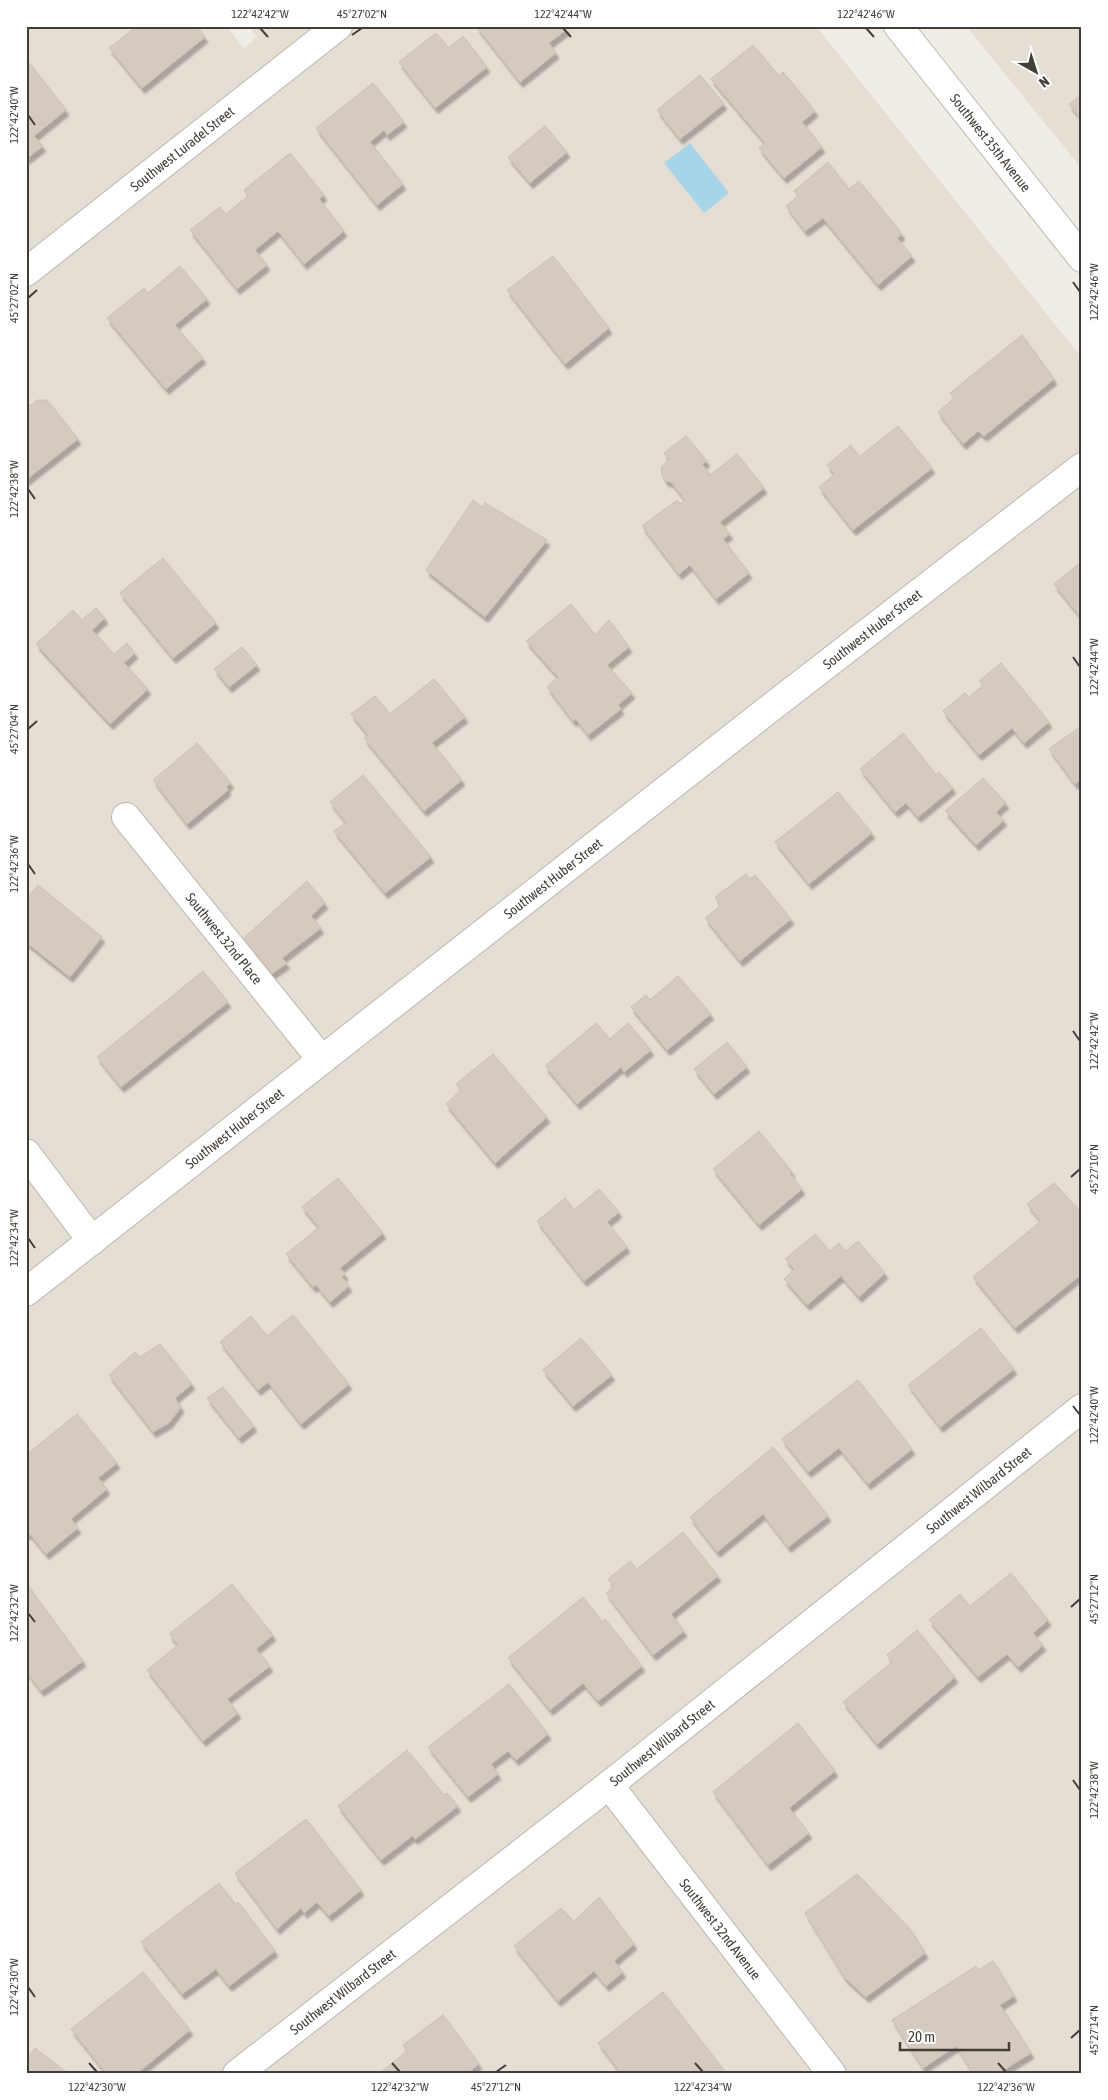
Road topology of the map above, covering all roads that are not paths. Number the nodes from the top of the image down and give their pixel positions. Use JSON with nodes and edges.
{"nodes":[{"id":1,"x":338,"y":26,"type":"edge"},
{"id":2,"x":898,"y":26,"type":"edge"},
{"id":3,"x":1082,"y":258,"type":"edge"},
{"id":4,"x":26,"y":272,"type":"edge"},
{"id":5,"x":1082,"y":467,"type":"edge"},
{"id":6,"x":126,"y":817,"type":"dead end"},
{"id":7,"x":322,"y":1060,"type":"junction"},
{"id":8,"x":26,"y":1153,"type":"edge"},
{"id":9,"x":92,"y":1241,"type":"junction"},
{"id":10,"x":26,"y":1292,"type":"edge"},
{"id":11,"x":1082,"y":1408,"type":"edge"},
{"id":12,"x":609,"y":1785,"type":"junction"},
{"id":13,"x":254,"y":2069,"type":"edge"},
{"id":14,"x":832,"y":2074,"type":"edge"}],
"edges":[{"from":1,"to":4,"type":"street","name":"Southwest Luradel Street"},
{"from":2,"to":3,"type":"street","name":"Southwest 35th Avenue"},
{"from":5,"to":7,"type":"street","name":"Southwest Huber Street"},
{"from":6,"to":7,"type":"street","name":"Southwest 32nd Place"},
{"from":7,"to":9,"type":"street","name":"Southwest Huber Street"},
{"from":8,"to":9,"type":"street"},
{"from":9,"to":10,"type":"street","name":"Southwest Huber Street"},
{"from":11,"to":12,"type":"street","name":"Southwest Wilbard Street"},
{"from":12,"to":13,"type":"street","name":"Southwest Wilbard Street"},
{"from":12,"to":14,"type":"street","name":"Southwest 32nd Avenue"}]}
